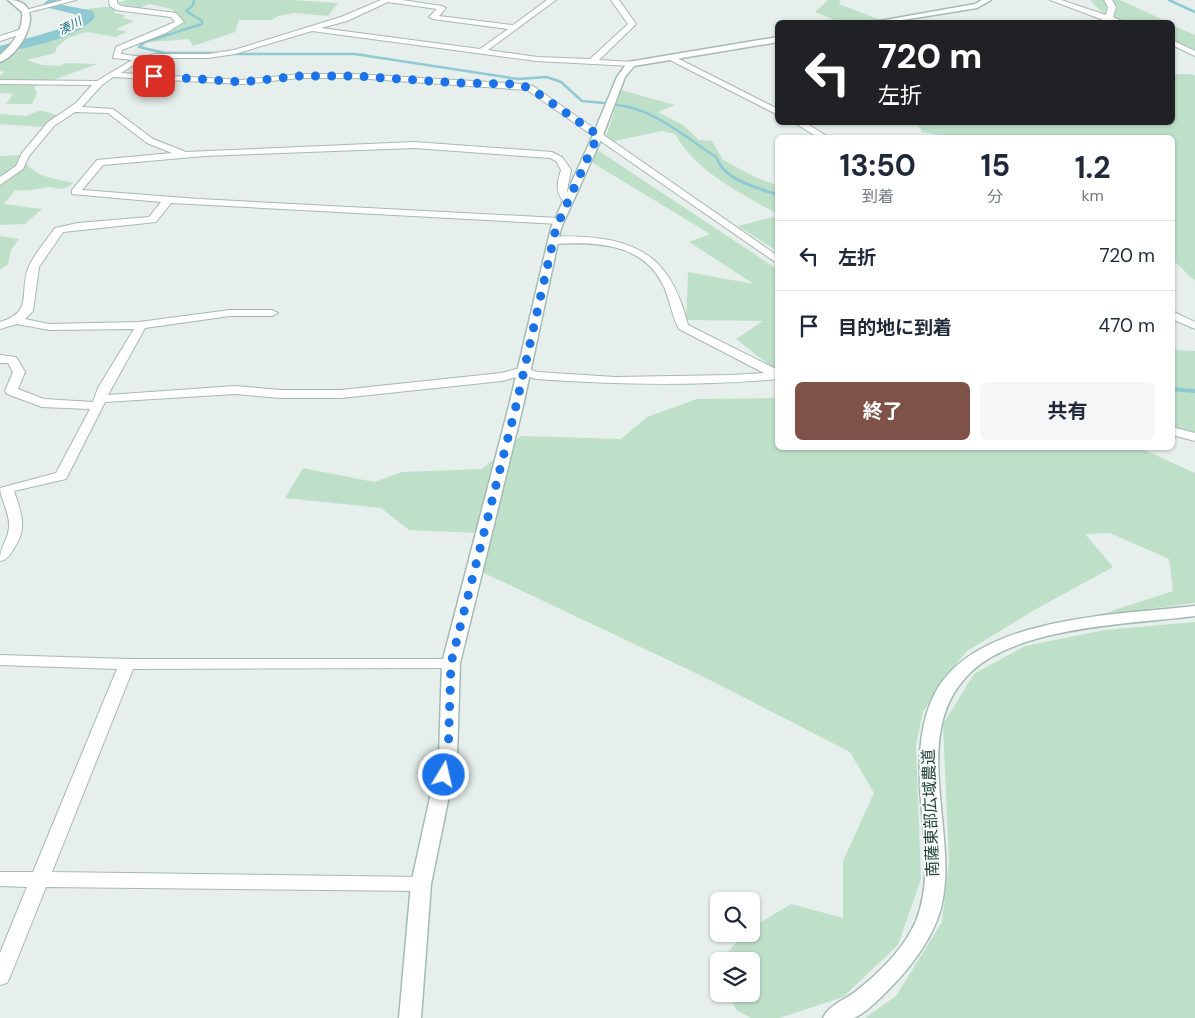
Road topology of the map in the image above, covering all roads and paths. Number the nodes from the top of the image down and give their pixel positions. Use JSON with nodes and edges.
{"nodes":[{"id":1,"x":12,"y":0,"type":"edge"},
{"id":2,"x":72,"y":0,"type":"edge"},
{"id":3,"x":113,"y":0,"type":"edge"},
{"id":4,"x":387,"y":0,"type":"edge"},
{"id":5,"x":552,"y":0,"type":"edge"},
{"id":6,"x":615,"y":0,"type":"edge"},
{"id":7,"x":987,"y":0,"type":"edge"},
{"id":8,"x":1054,"y":0,"type":"edge"},
{"id":9,"x":1108,"y":0,"type":"edge"},
{"id":10,"x":26,"y":11,"type":"junction"},
{"id":11,"x":1109,"y":19,"type":"junction"},
{"id":12,"x":890,"y":20,"type":"edge"},
{"id":13,"x":1113,"y":20,"type":"edge"},
{"id":14,"x":513,"y":27,"type":"junction"},
{"id":15,"x":305,"y":29,"type":"junction"},
{"id":16,"x":22,"y":31,"type":"junction"},
{"id":17,"x":0,"y":39,"type":"edge"},
{"id":18,"x":775,"y":41,"type":"edge"},
{"id":19,"x":1175,"y":44,"type":"edge"},
{"id":20,"x":483,"y":50,"type":"junction"},
{"id":21,"x":1195,"y":54,"type":"edge"},
{"id":22,"x":0,"y":58,"type":"edge"},
{"id":23,"x":142,"y":58,"type":"junction"},
{"id":24,"x":671,"y":58,"type":"junction"},
{"id":25,"x":591,"y":63,"type":"junction"},
{"id":26,"x":631,"y":64,"type":"junction"},
{"id":27,"x":110,"y":76,"type":"junction"},
{"id":28,"x":0,"y":82,"type":"edge"},
{"id":29,"x":99,"y":83,"type":"junction"},
{"id":30,"x":73,"y":109,"type":"junction"},
{"id":31,"x":775,"y":111,"type":"edge"},
{"id":32,"x":802,"y":125,"type":"edge"},
{"id":33,"x":598,"y":135,"type":"junction"},
{"id":34,"x":821,"y":135,"type":"edge"},
{"id":35,"x":186,"y":156,"type":"junction"},
{"id":36,"x":0,"y":182,"type":"edge"},
{"id":37,"x":168,"y":200,"type":"junction"},
{"id":38,"x":568,"y":202,"type":"junction"},
{"id":39,"x":559,"y":221,"type":"junction"},
{"id":40,"x":553,"y":241,"type":"junction"},
{"id":41,"x":775,"y":259,"type":"edge"},
{"id":42,"x":272,"y":313,"type":"dead end"},
{"id":43,"x":1175,"y":316,"type":"edge"},
{"id":44,"x":16,"y":321,"type":"junction"},
{"id":45,"x":139,"y":325,"type":"junction"},
{"id":46,"x":0,"y":326,"type":"edge"},
{"id":47,"x":1195,"y":326,"type":"edge"},
{"id":48,"x":0,"y":359,"type":"edge"},
{"id":49,"x":524,"y":371,"type":"junction"},
{"id":50,"x":775,"y":373,"type":"edge"},
{"id":51,"x":775,"y":375,"type":"edge"},
{"id":52,"x":99,"y":403,"type":"junction"},
{"id":53,"x":1175,"y":432,"type":"edge"},
{"id":54,"x":1195,"y":436,"type":"edge"},
{"id":55,"x":0,"y":557,"type":"edge"},
{"id":56,"x":1195,"y":611,"type":"edge"},
{"id":57,"x":0,"y":660,"type":"edge"},
{"id":58,"x":451,"y":663,"type":"junction"},
{"id":59,"x":127,"y":664,"type":"junction"},
{"id":60,"x":0,"y":879,"type":"edge"},
{"id":61,"x":38,"y":879,"type":"junction"},
{"id":62,"x":421,"y":884,"type":"junction"},
{"id":63,"x":0,"y":977,"type":"edge"},
{"id":64,"x":410,"y":1018,"type":"edge"},
{"id":65,"x":834,"y":1018,"type":"edge"}],
"edges":[{"from":1,"to":10,"type":"street"},
{"from":2,"to":10,"type":"street"},
{"from":3,"to":23,"type":"street"},
{"from":4,"to":14,"type":"street"},
{"from":4,"to":15,"type":"street"},
{"from":5,"to":14,"type":"street"},
{"from":6,"to":25,"type":"street"},
{"from":7,"to":12,"type":"street"},
{"from":8,"to":11,"type":"street"},
{"from":9,"to":11,"type":"street"},
{"from":10,"to":16,"type":"street"},
{"from":11,"to":13,"type":"street"},
{"from":14,"to":20,"type":"street"},
{"from":15,"to":20,"type":"street"},
{"from":15,"to":23,"type":"street"},
{"from":16,"to":17,"type":"street"},
{"from":16,"to":22,"type":"street"},
{"from":18,"to":24,"type":"street"},
{"from":19,"to":21,"type":"street"},
{"from":20,"to":25,"type":"street"},
{"from":23,"to":27,"type":"street"},
{"from":24,"to":26,"type":"street"},
{"from":24,"to":31,"type":"street"},
{"from":25,"to":26,"type":"street"},
{"from":26,"to":33,"type":"street"},
{"from":27,"to":29,"type":"street"},
{"from":27,"to":33,"type":"street"},
{"from":28,"to":29,"type":"street"},
{"from":29,"to":30,"type":"street"},
{"from":30,"to":35,"type":"street"},
{"from":30,"to":36,"type":"street"},
{"from":32,"to":34,"type":"street"},
{"from":33,"to":38,"type":"street"},
{"from":33,"to":41,"type":"street"},
{"from":35,"to":37,"type":"street"},
{"from":35,"to":38,"type":"street"},
{"from":37,"to":39,"type":"street"},
{"from":37,"to":44,"type":"street"},
{"from":38,"to":39,"type":"street"},
{"from":39,"to":40,"type":"street"},
{"from":40,"to":49,"type":"street"},
{"from":40,"to":50,"type":"street"},
{"from":42,"to":45,"type":"street"},
{"from":43,"to":47,"type":"street"},
{"from":44,"to":45,"type":"street"},
{"from":44,"to":46,"type":"street"},
{"from":45,"to":52,"type":"street"},
{"from":48,"to":52,"type":"street"},
{"from":49,"to":51,"type":"street"},
{"from":49,"to":52,"type":"street"},
{"from":49,"to":58,"type":"street"},
{"from":52,"to":55,"type":"street"},
{"from":53,"to":54,"type":"street"},
{"from":56,"to":65,"type":"street","name":"南薩東部広域農道"},
{"from":57,"to":59,"type":"street"},
{"from":58,"to":59,"type":"street"},
{"from":58,"to":62,"type":"street"},
{"from":59,"to":61,"type":"street"},
{"from":60,"to":61,"type":"street"},
{"from":61,"to":62,"type":"street"},
{"from":61,"to":63,"type":"street"},
{"from":62,"to":64,"type":"street"}]}
